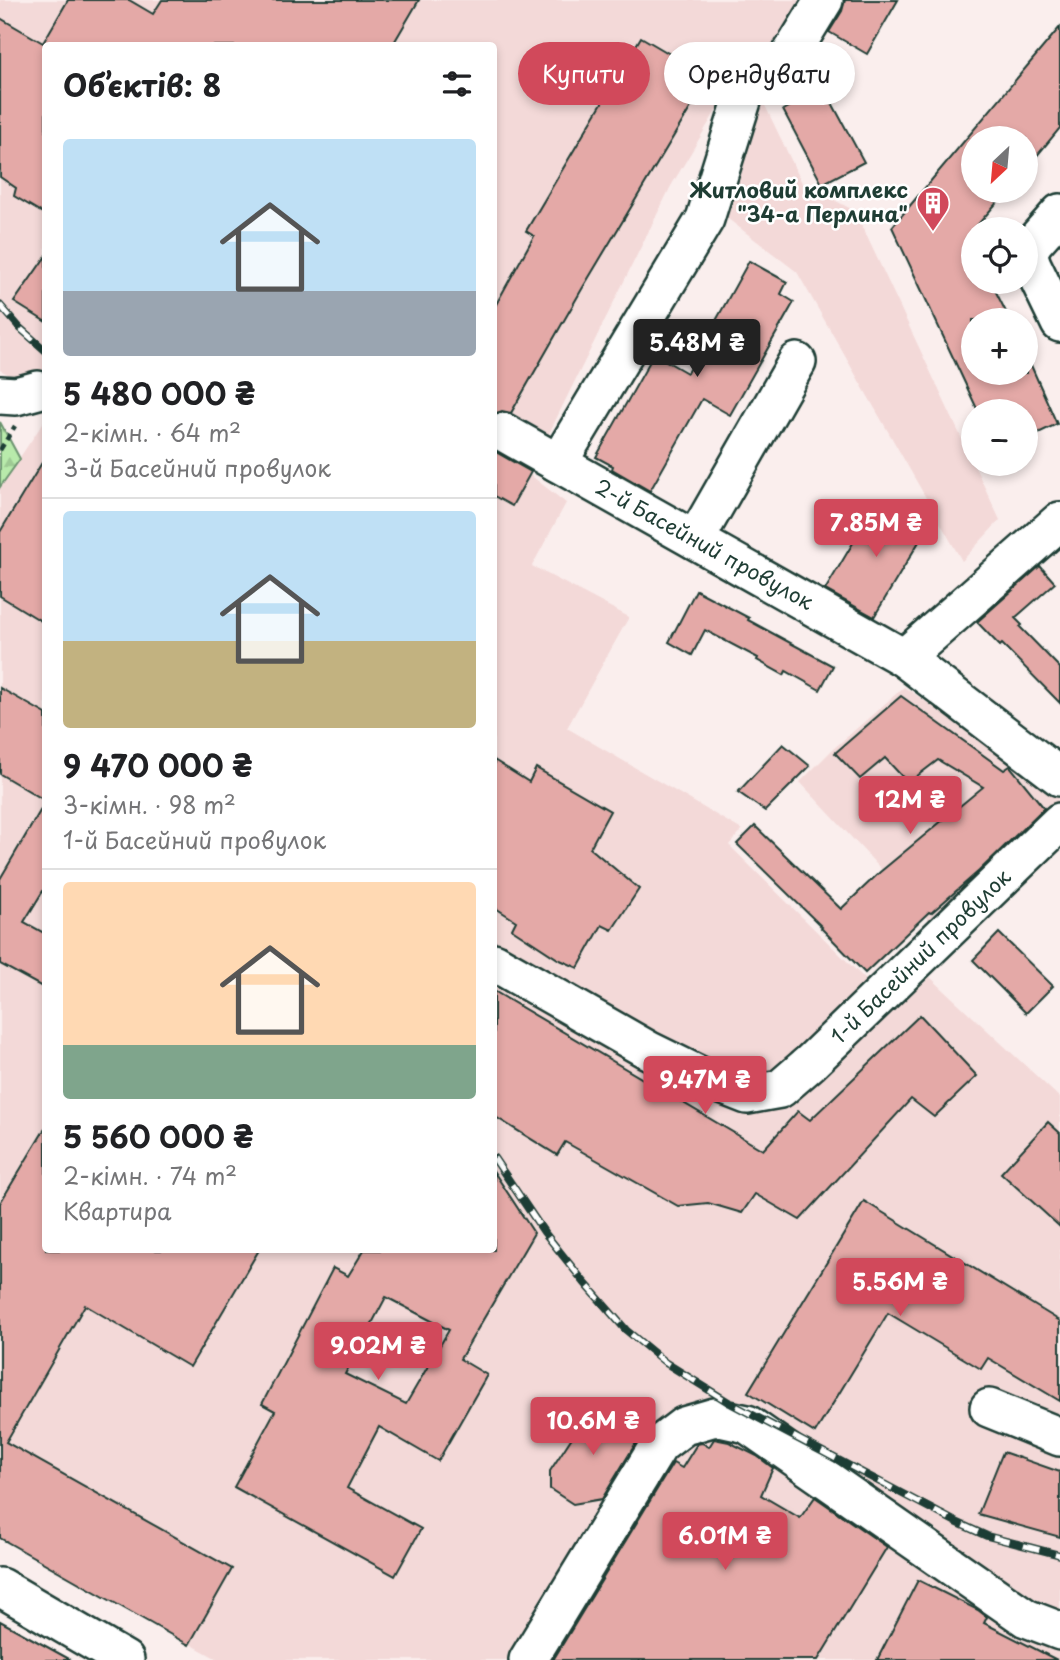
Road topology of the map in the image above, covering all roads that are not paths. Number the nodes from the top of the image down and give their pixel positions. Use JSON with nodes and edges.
{"nodes":[{"id":1,"x":824,"y":0,"type":"edge"},
{"id":2,"x":1060,"y":213,"type":"edge"},
{"id":3,"x":1060,"y":323,"type":"edge"},
{"id":4,"x":797,"y":362,"type":"dead end"},
{"id":5,"x":38,"y":390,"type":"dead end"},
{"id":6,"x":0,"y":395,"type":"edge"},
{"id":7,"x":503,"y":432,"type":"dead end"},
{"id":8,"x":558,"y":463,"type":"junction"},
{"id":9,"x":1060,"y":521,"type":"edge"},
{"id":10,"x":695,"y":540,"type":"junction"},
{"id":11,"x":904,"y":658,"type":"junction"},
{"id":12,"x":1060,"y":777,"type":"edge"},
{"id":13,"x":1060,"y":822,"type":"edge"},
{"id":14,"x":497,"y":964,"type":"edge"},
{"id":15,"x":989,"y":1408,"type":"dead end"},
{"id":16,"x":1060,"y":1437,"type":"edge"},
{"id":17,"x":0,"y":1587,"type":"edge"},
{"id":18,"x":1060,"y":1631,"type":"edge"},
{"id":19,"x":125,"y":1660,"type":"edge"},
{"id":20,"x":528,"y":1660,"type":"edge"}],
"edges":[{"from":1,"to":8,"type":"street"},
{"from":2,"to":3,"type":"street"},
{"from":4,"to":10,"type":"street"},
{"from":5,"to":6,"type":"street"},
{"from":7,"to":8,"type":"street","name":"2-й Басейний провулок"},
{"from":8,"to":10,"type":"street","name":"2-й Басейний провулок"},
{"from":9,"to":11,"type":"street"},
{"from":10,"to":11,"type":"street","name":"2-й Басейний провулок"},
{"from":11,"to":12,"type":"street","name":"2-й Басейний провулок"},
{"from":13,"to":14,"type":"street","name":"1-й Басейний провулок"},
{"from":15,"to":16,"type":"street"},
{"from":17,"to":19,"type":"street"},
{"from":18,"to":20,"type":"street"}]}
